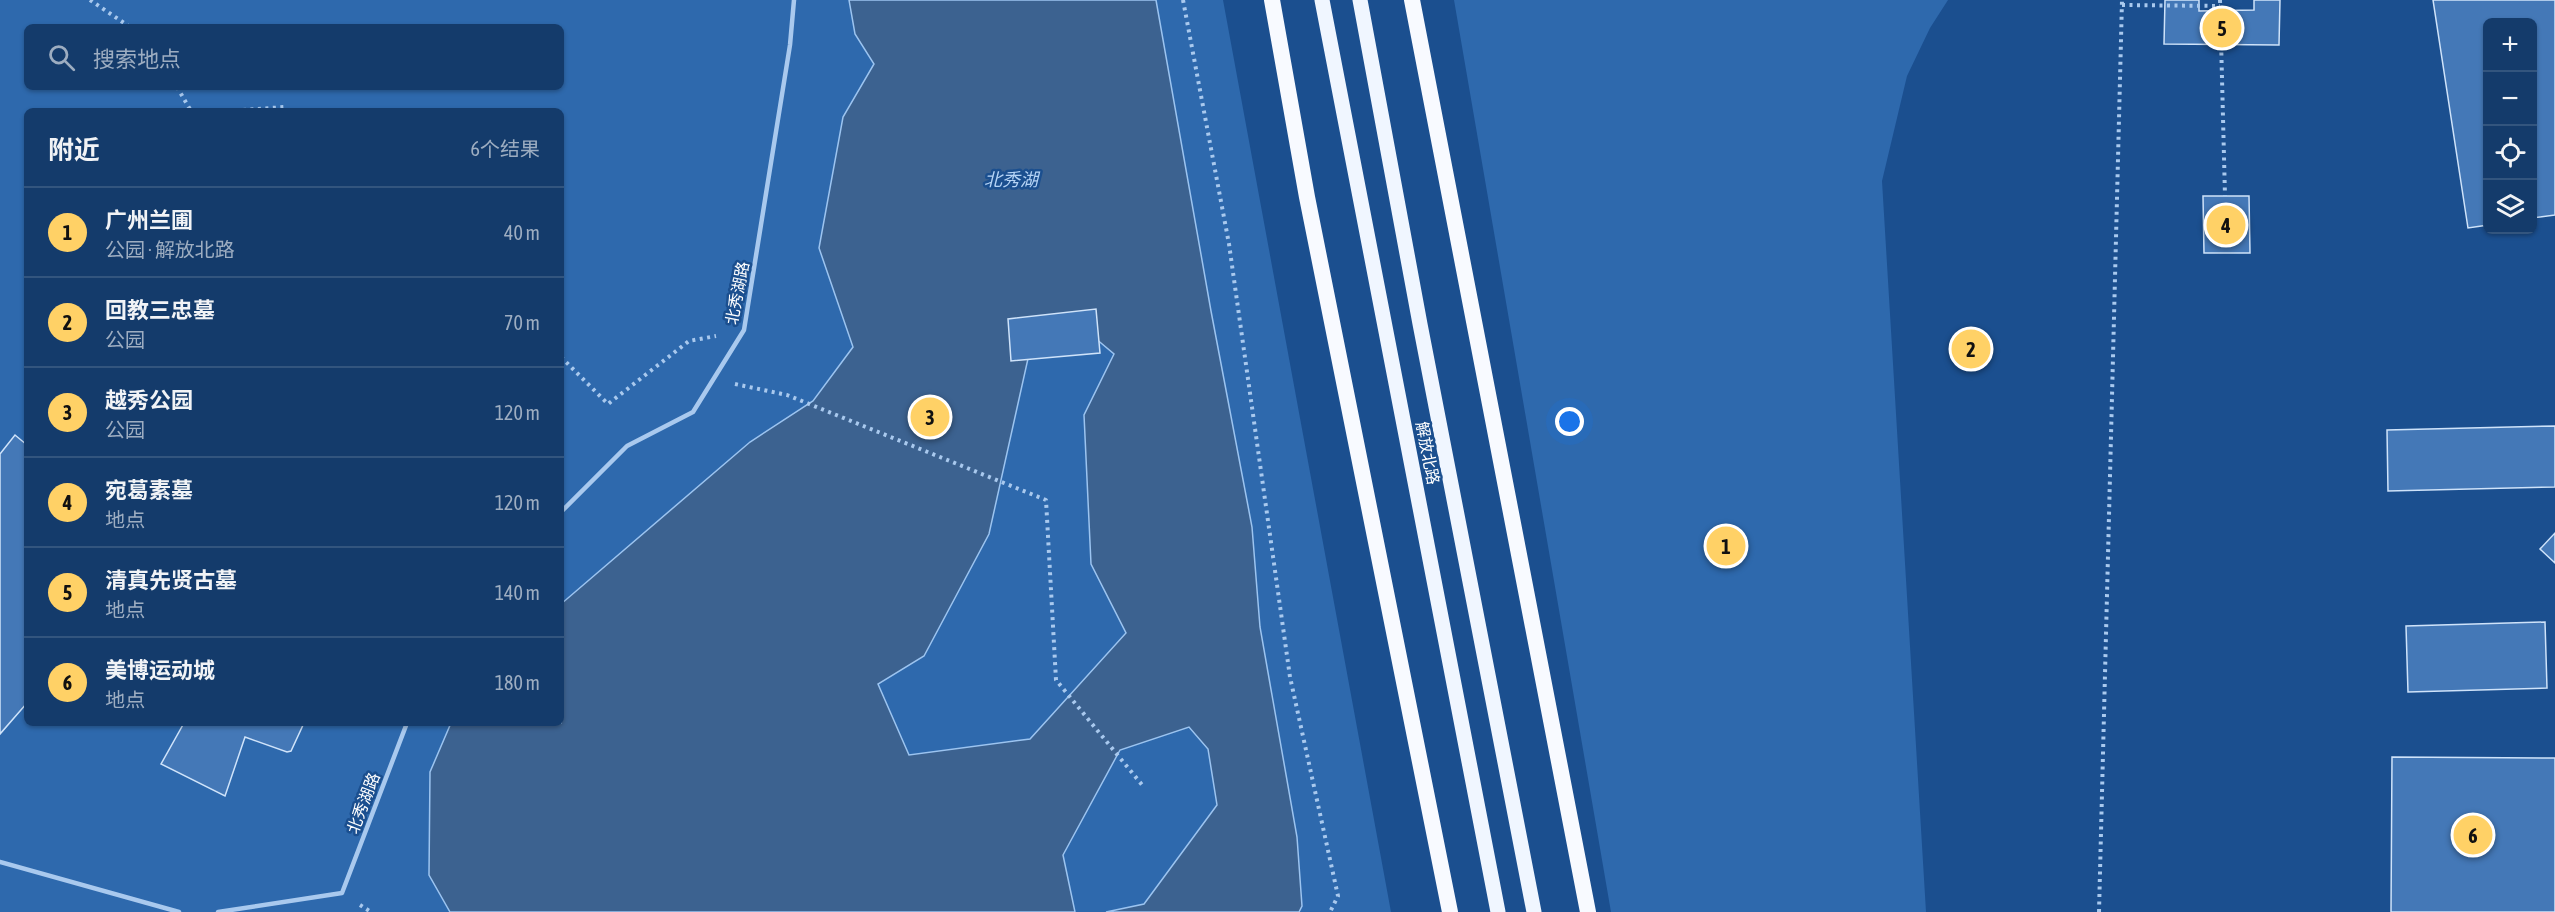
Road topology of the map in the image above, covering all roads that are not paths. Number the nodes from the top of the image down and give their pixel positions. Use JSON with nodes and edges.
{"nodes":[{"id":1,"x":794,"y":0,"type":"edge"},
{"id":2,"x":1272,"y":0,"type":"edge"},
{"id":3,"x":1322,"y":0,"type":"edge"},
{"id":4,"x":1360,"y":0,"type":"edge"},
{"id":5,"x":1412,"y":0,"type":"edge"},
{"id":6,"x":564,"y":509,"type":"edge"},
{"id":7,"x":406,"y":726,"type":"edge"},
{"id":8,"x":0,"y":862,"type":"edge"},
{"id":9,"x":179,"y":912,"type":"edge"},
{"id":10,"x":218,"y":912,"type":"edge"},
{"id":11,"x":1450,"y":912,"type":"edge"},
{"id":12,"x":1498,"y":912,"type":"edge"},
{"id":13,"x":1534,"y":912,"type":"edge"},
{"id":14,"x":1588,"y":912,"type":"edge"}],
"edges":[{"from":1,"to":6,"type":"lane","name":"北秀湖路"},
{"from":2,"to":11,"type":"highway"},
{"from":3,"to":12,"type":"main road","name":"解放北路"},
{"from":4,"to":13,"type":"main road","name":"解放北路"},
{"from":5,"to":14,"type":"highway"},
{"from":7,"to":10,"type":"lane","name":"北秀湖路"},
{"from":8,"to":9,"type":"lane"}]}
